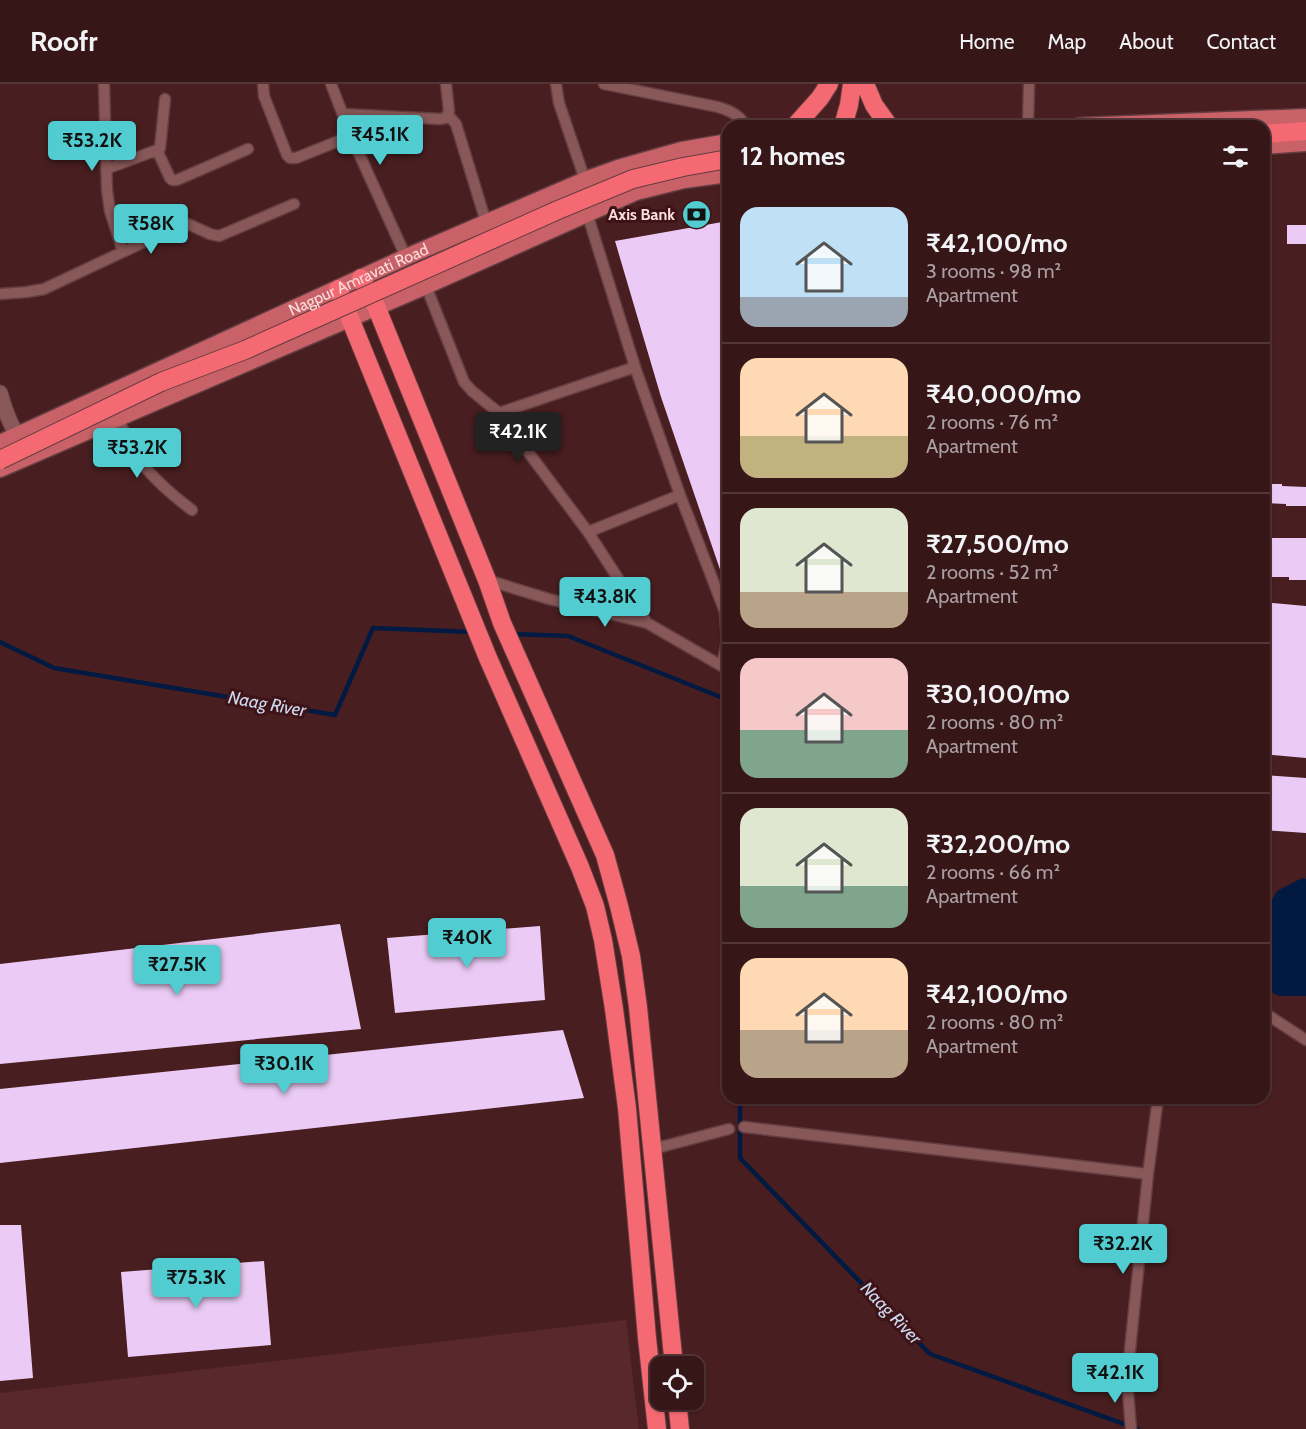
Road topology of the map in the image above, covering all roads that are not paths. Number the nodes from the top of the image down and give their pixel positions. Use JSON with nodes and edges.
{"nodes":[{"id":1,"x":105,"y":84,"type":"edge"},
{"id":2,"x":263,"y":84,"type":"edge"},
{"id":3,"x":331,"y":84,"type":"edge"},
{"id":4,"x":446,"y":84,"type":"edge"},
{"id":5,"x":556,"y":84,"type":"edge"},
{"id":6,"x":604,"y":84,"type":"edge"},
{"id":7,"x":829,"y":84,"type":"edge"},
{"id":8,"x":852,"y":84,"type":"edge"},
{"id":9,"x":865,"y":84,"type":"edge"},
{"id":10,"x":1029,"y":84,"type":"edge"},
{"id":11,"x":165,"y":99,"type":"dead end"},
{"id":12,"x":342,"y":114,"type":"junction"},
{"id":13,"x":448,"y":115,"type":"junction"},
{"id":14,"x":1306,"y":117,"type":"edge"},
{"id":15,"x":742,"y":120,"type":"edge"},
{"id":16,"x":800,"y":120,"type":"edge"},
{"id":17,"x":844,"y":120,"type":"edge"},
{"id":18,"x":885,"y":120,"type":"edge"},
{"id":19,"x":1028,"y":120,"type":"edge"},
{"id":20,"x":1231,"y":120,"type":"edge"},
{"id":21,"x":1306,"y":131,"type":"edge"},
{"id":22,"x":1270,"y":134,"type":"edge"},
{"id":23,"x":351,"y":136,"type":"junction"},
{"id":24,"x":722,"y":143,"type":"edge"},
{"id":25,"x":1306,"y":143,"type":"edge"},
{"id":26,"x":1270,"y":146,"type":"edge"},
{"id":27,"x":248,"y":149,"type":"dead end"},
{"id":28,"x":157,"y":150,"type":"junction"},
{"id":29,"x":722,"y":160,"type":"edge"},
{"id":30,"x":106,"y":169,"type":"junction"},
{"id":31,"x":722,"y":175,"type":"edge"},
{"id":32,"x":585,"y":180,"type":"junction"},
{"id":33,"x":294,"y":204,"type":"dead end"},
{"id":34,"x":587,"y":213,"type":"junction"},
{"id":35,"x":486,"y":222,"type":"junction"},
{"id":36,"x":123,"y":252,"type":"junction"},
{"id":37,"x":406,"y":257,"type":"junction"},
{"id":38,"x":361,"y":278,"type":"junction"},
{"id":39,"x":426,"y":286,"type":"junction"},
{"id":40,"x":338,"y":289,"type":"junction"},
{"id":41,"x":0,"y":294,"type":"edge"},
{"id":42,"x":376,"y":306,"type":"junction"},
{"id":43,"x":349,"y":318,"type":"junction"},
{"id":44,"x":635,"y":367,"type":"junction"},
{"id":45,"x":0,"y":393,"type":"edge"},
{"id":46,"x":499,"y":413,"type":"junction"},
{"id":47,"x":118,"y":418,"type":"junction"},
{"id":48,"x":16,"y":435,"type":"junction"},
{"id":49,"x":0,"y":443,"type":"edge"},
{"id":50,"x":29,"y":455,"type":"junction"},
{"id":51,"x":0,"y":460,"type":"edge"},
{"id":52,"x":0,"y":469,"type":"edge"},
{"id":53,"x":680,"y":495,"type":"junction"},
{"id":54,"x":192,"y":510,"type":"dead end"},
{"id":55,"x":588,"y":532,"type":"junction"},
{"id":56,"x":487,"y":580,"type":"junction"},
{"id":57,"x":722,"y":604,"type":"edge"},
{"id":58,"x":647,"y":623,"type":"junction"},
{"id":59,"x":722,"y":665,"type":"edge"},
{"id":60,"x":1270,"y":1017,"type":"edge"},
{"id":61,"x":1306,"y":1040,"type":"edge"},
{"id":62,"x":1157,"y":1104,"type":"edge"},
{"id":63,"x":744,"y":1127,"type":"dead end"},
{"id":64,"x":729,"y":1129,"type":"dead end"},
{"id":65,"x":653,"y":1149,"type":"junction"},
{"id":66,"x":1148,"y":1174,"type":"junction"},
{"id":67,"x":673,"y":1356,"type":"edge"},
{"id":68,"x":679,"y":1410,"type":"edge"},
{"id":69,"x":657,"y":1429,"type":"edge"},
{"id":70,"x":680,"y":1429,"type":"edge"},
{"id":71,"x":1131,"y":1429,"type":"edge"}],
"edges":[{"from":1,"to":30,"type":"street"},
{"from":2,"to":23,"type":"street"},
{"from":3,"to":12,"type":"street"},
{"from":4,"to":13,"type":"street"},
{"from":5,"to":32,"type":"street"},
{"from":6,"to":15,"type":"street"},
{"from":7,"to":16,"type":"highway"},
{"from":8,"to":17,"type":"highway"},
{"from":9,"to":18,"type":"highway"},
{"from":10,"to":19,"type":"street"},
{"from":11,"to":28,"type":"street"},
{"from":12,"to":13,"type":"street"},
{"from":12,"to":23,"type":"street"},
{"from":13,"to":35,"type":"street"},
{"from":14,"to":20,"type":"main road"},
{"from":21,"to":22,"type":"highway"},
{"from":23,"to":37,"type":"street"},
{"from":24,"to":32,"type":"main road","name":"Nagpur Amravati Road"},
{"from":25,"to":26,"type":"main road"},
{"from":27,"to":28,"type":"street"},
{"from":28,"to":30,"type":"street"},
{"from":29,"to":51,"type":"highway","bridge":true},
{"from":30,"to":36,"type":"street"},
{"from":31,"to":34,"type":"main road","name":"Nagpur Amravati Road"},
{"from":32,"to":35,"type":"main road","name":"Nagpur Amravati Road"},
{"from":33,"to":36,"type":"street"},
{"from":34,"to":39,"type":"main road","name":"Nagpur Amravati Road"},
{"from":34,"to":44,"type":"street"},
{"from":35,"to":37,"type":"main road","name":"Nagpur Amravati Road"},
{"from":36,"to":41,"type":"street"},
{"from":37,"to":38,"type":"main road","name":"Nagpur Amravati Road"},
{"from":38,"to":40,"type":"main road","name":"Nagpur Amravati Road"},
{"from":38,"to":42,"type":"highway"},
{"from":39,"to":42,"type":"main road","name":"Nagpur Amravati Road"},
{"from":39,"to":46,"type":"street"},
{"from":40,"to":43,"type":"highway"},
{"from":40,"to":48,"type":"main road","name":"Nagpur Amravati Road"},
{"from":42,"to":43,"type":"main road","name":"Nagpur Amravati Road"},
{"from":42,"to":56,"type":"highway"},
{"from":43,"to":47,"type":"main road","name":"Nagpur Amravati Road"},
{"from":43,"to":69,"type":"highway"},
{"from":44,"to":46,"type":"street"},
{"from":44,"to":53,"type":"street"},
{"from":45,"to":48,"type":"street"},
{"from":46,"to":55,"type":"street"},
{"from":47,"to":50,"type":"main road","name":"Nagpur Amravati Road"},
{"from":47,"to":54,"type":"street"},
{"from":48,"to":49,"type":"main road","name":"Nagpur Amravati Road"},
{"from":48,"to":50,"type":"street"},
{"from":50,"to":52,"type":"main road","name":"Nagpur Amravati Road"},
{"from":53,"to":55,"type":"street"},
{"from":53,"to":57,"type":"street"},
{"from":55,"to":58,"type":"street"},
{"from":56,"to":58,"type":"street"},
{"from":56,"to":65,"type":"highway"},
{"from":58,"to":59,"type":"street"},
{"from":60,"to":61,"type":"street"},
{"from":62,"to":66,"type":"street"},
{"from":63,"to":66,"type":"street"},
{"from":64,"to":65,"type":"street"},
{"from":65,"to":67,"type":"highway"},
{"from":66,"to":71,"type":"street"},
{"from":68,"to":70,"type":"highway"}]}
